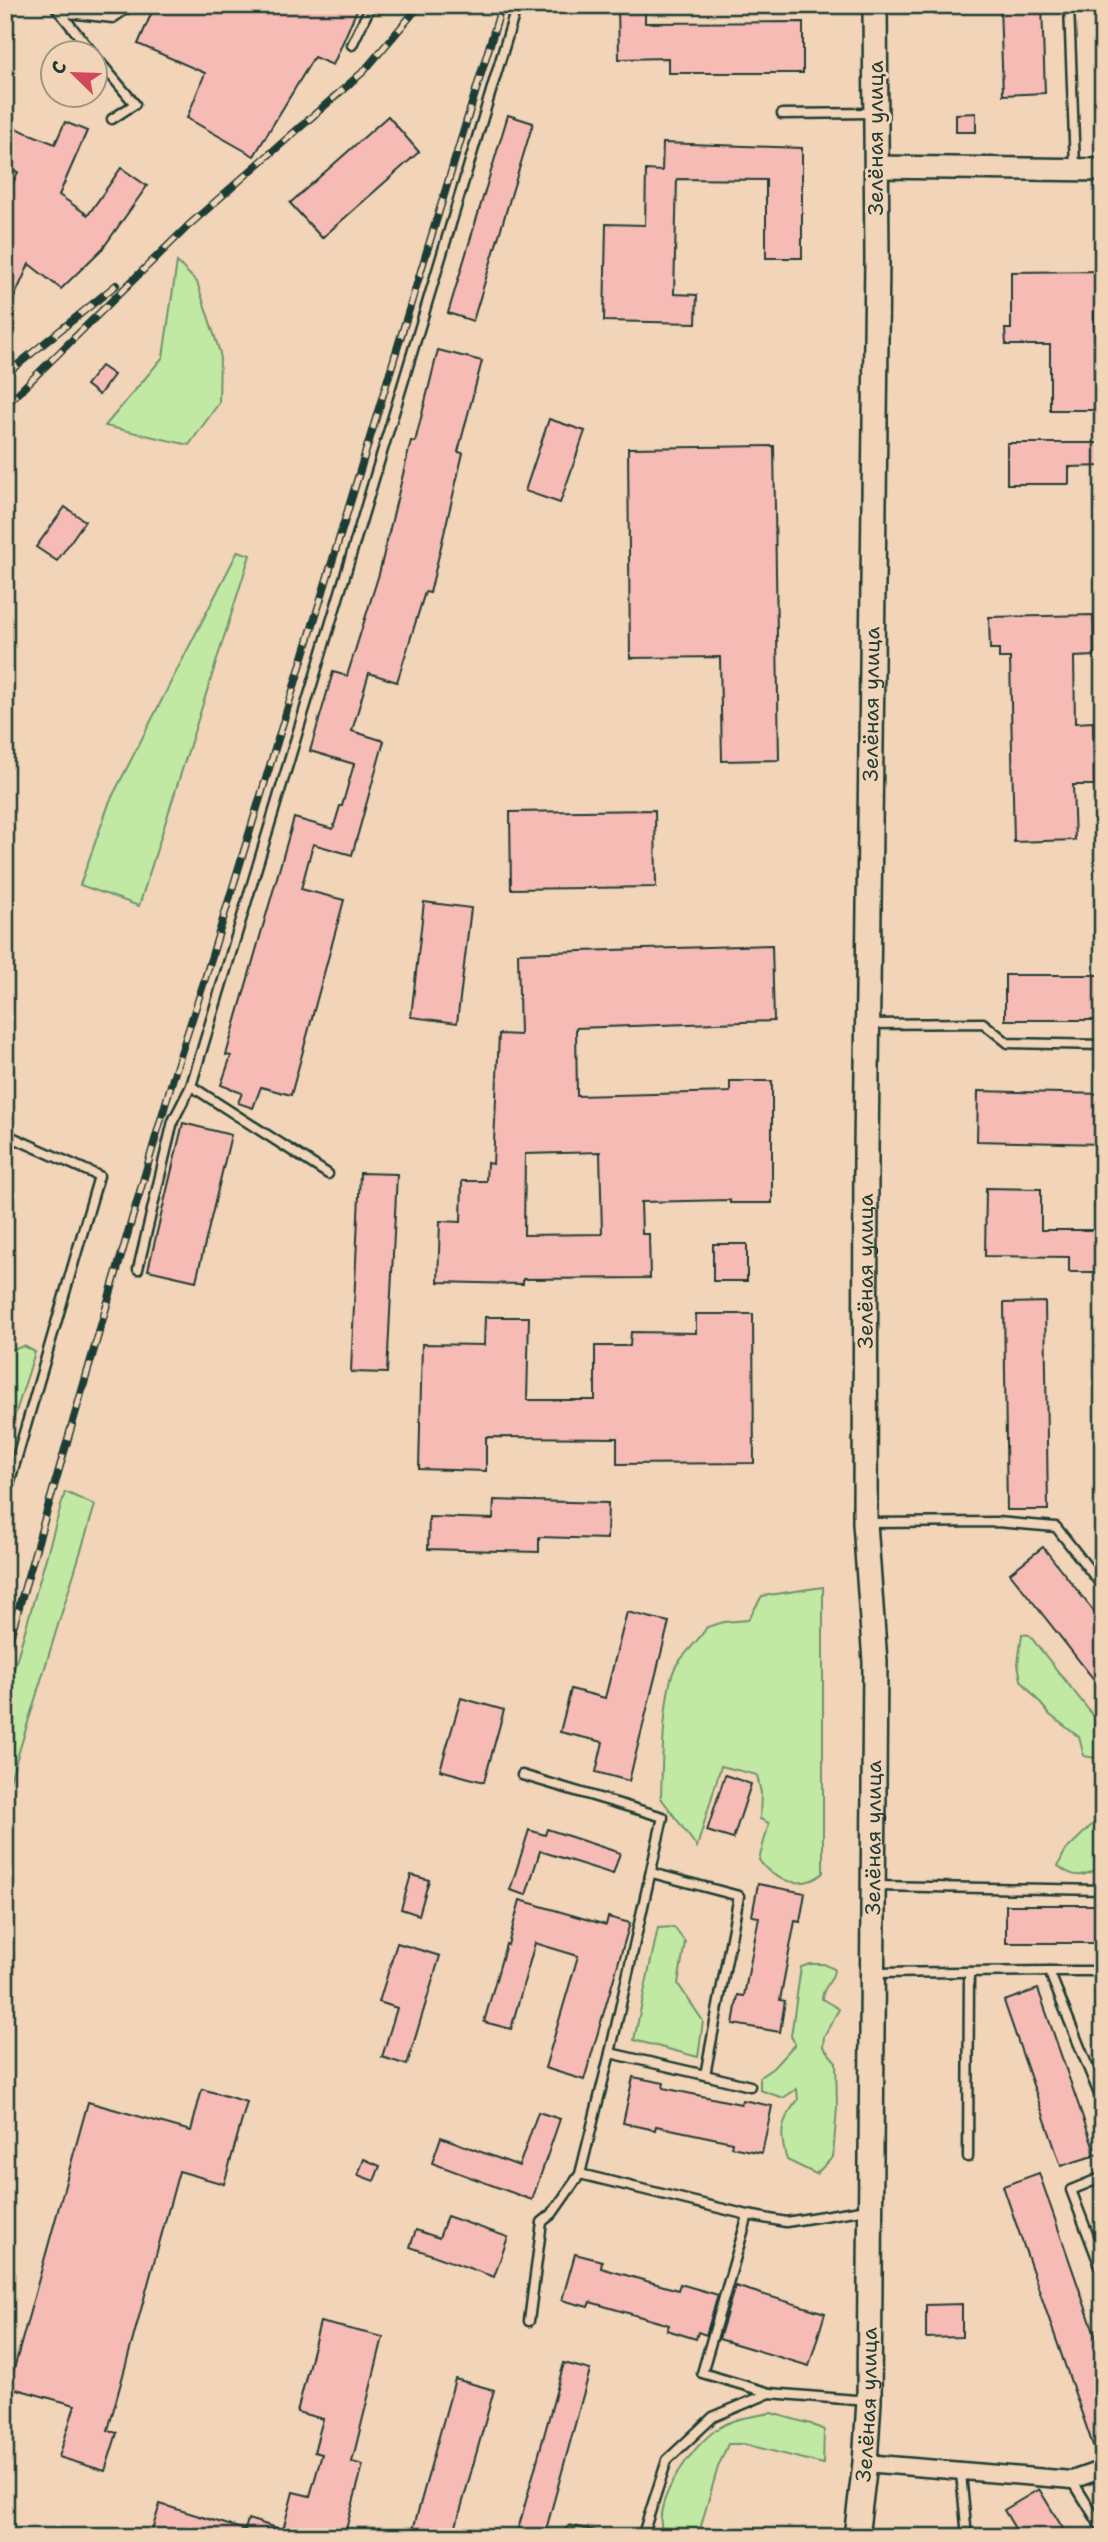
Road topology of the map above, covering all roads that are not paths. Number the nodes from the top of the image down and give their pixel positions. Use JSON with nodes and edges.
{"nodes":[{"id":1,"x":132,"y":5,"type":"edge"},
{"id":2,"x":371,"y":5,"type":"edge"},
{"id":3,"x":517,"y":5,"type":"edge"},
{"id":4,"x":875,"y":5,"type":"edge"},
{"id":5,"x":1069,"y":5,"type":"edge"},
{"id":6,"x":56,"y":8,"type":"edge"},
{"id":7,"x":80,"y":38,"type":"edge"},
{"id":8,"x":352,"y":45,"type":"dead end"},
{"id":9,"x":108,"y":72,"type":"edge"},
{"id":10,"x":877,"y":113,"type":"junction"},
{"id":11,"x":782,"y":114,"type":"dead end"},
{"id":12,"x":112,"y":119,"type":"dead end"},
{"id":13,"x":876,"y":167,"type":"junction"},
{"id":14,"x":1075,"y":170,"type":"junction"},
{"id":15,"x":1103,"y":170,"type":"edge"},
{"id":16,"x":869,"y":1024,"type":"junction"},
{"id":17,"x":1103,"y":1045,"type":"edge"},
{"id":18,"x":191,"y":1086,"type":"junction"},
{"id":19,"x":5,"y":1136,"type":"edge"},
{"id":20,"x":328,"y":1174,"type":"dead end"},
{"id":21,"x":138,"y":1269,"type":"dead end"},
{"id":22,"x":5,"y":1498,"type":"edge"},
{"id":23,"x":865,"y":1524,"type":"junction"},
{"id":24,"x":1103,"y":1587,"type":"edge"},
{"id":25,"x":522,"y":1775,"type":"dead end"},
{"id":26,"x":652,"y":1873,"type":"junction"},
{"id":27,"x":872,"y":1886,"type":"junction"},
{"id":28,"x":1103,"y":1890,"type":"edge"},
{"id":29,"x":1049,"y":1971,"type":"junction"},
{"id":30,"x":1103,"y":1971,"type":"edge"},
{"id":31,"x":969,"y":1972,"type":"junction"},
{"id":32,"x":872,"y":1973,"type":"junction"},
{"id":33,"x":610,"y":2053,"type":"junction"},
{"id":34,"x":705,"y":2075,"type":"junction"},
{"id":35,"x":750,"y":2086,"type":"dead end"},
{"id":36,"x":1103,"y":2104,"type":"edge"},
{"id":37,"x":968,"y":2157,"type":"dead end"},
{"id":38,"x":580,"y":2174,"type":"junction"},
{"id":39,"x":1103,"y":2177,"type":"edge"},
{"id":40,"x":870,"y":2209,"type":"junction"},
{"id":41,"x":748,"y":2215,"type":"junction"},
{"id":42,"x":1103,"y":2274,"type":"edge"},
{"id":43,"x":529,"y":2321,"type":"dead end"},
{"id":44,"x":770,"y":2393,"type":"junction"},
{"id":45,"x":869,"y":2401,"type":"junction"},
{"id":46,"x":865,"y":2463,"type":"junction"},
{"id":47,"x":1103,"y":2469,"type":"edge"},
{"id":48,"x":961,"y":2473,"type":"junction"},
{"id":49,"x":1072,"y":2480,"type":"junction"},
{"id":50,"x":1103,"y":2530,"type":"edge"},
{"id":51,"x":570,"y":2537,"type":"edge"},
{"id":52,"x":599,"y":2537,"type":"edge"},
{"id":53,"x":642,"y":2537,"type":"edge"},
{"id":54,"x":856,"y":2537,"type":"edge"},
{"id":55,"x":967,"y":2537,"type":"edge"}],
"edges":[{"from":1,"to":6,"type":"lane"},
{"from":2,"to":8,"type":"lane"},
{"from":3,"to":18,"type":"lane"},
{"from":4,"to":10,"type":"main road","name":"Зелёная улица"},
{"from":5,"to":14,"type":"lane"},
{"from":6,"to":7,"type":"lane"},
{"from":9,"to":12,"type":"lane"},
{"from":10,"to":11,"type":"lane"},
{"from":10,"to":13,"type":"main road","name":"Зелёная улица"},
{"from":13,"to":14,"type":"street"},
{"from":13,"to":16,"type":"main road","name":"Зелёная улица"},
{"from":14,"to":15,"type":"street"},
{"from":16,"to":17,"type":"lane"},
{"from":16,"to":23,"type":"main road","name":"Зелёная улица"},
{"from":18,"to":20,"type":"lane"},
{"from":18,"to":21,"type":"lane"},
{"from":19,"to":22,"type":"lane"},
{"from":23,"to":24,"type":"lane"},
{"from":23,"to":27,"type":"main road","name":"Зелёная улица"},
{"from":25,"to":26,"type":"lane"},
{"from":26,"to":33,"type":"lane"},
{"from":26,"to":34,"type":"lane"},
{"from":27,"to":28,"type":"lane"},
{"from":27,"to":32,"type":"main road","name":"Зелёная улица"},
{"from":29,"to":30,"type":"lane"},
{"from":29,"to":31,"type":"lane"},
{"from":29,"to":36,"type":"lane"},
{"from":31,"to":32,"type":"lane"},
{"from":31,"to":37,"type":"lane"},
{"from":32,"to":40,"type":"main road","name":"Зелёная улица"},
{"from":33,"to":34,"type":"lane"},
{"from":33,"to":38,"type":"lane"},
{"from":34,"to":35,"type":"lane"},
{"from":38,"to":41,"type":"lane"},
{"from":38,"to":43,"type":"lane"},
{"from":39,"to":42,"type":"lane"},
{"from":40,"to":41,"type":"lane"},
{"from":40,"to":45,"type":"main road","name":"Зелёная улица"},
{"from":41,"to":44,"type":"lane"},
{"from":44,"to":45,"type":"lane"},
{"from":44,"to":53,"type":"lane"},
{"from":45,"to":46,"type":"main road","name":"Зелёная улица"},
{"from":46,"to":48,"type":"street"},
{"from":46,"to":54,"type":"main road","name":"Зелёная улица"},
{"from":47,"to":49,"type":"street"},
{"from":48,"to":49,"type":"street"},
{"from":48,"to":55,"type":"lane"},
{"from":49,"to":50,"type":"lane"},
{"from":51,"to":52,"type":"lane"}]}
